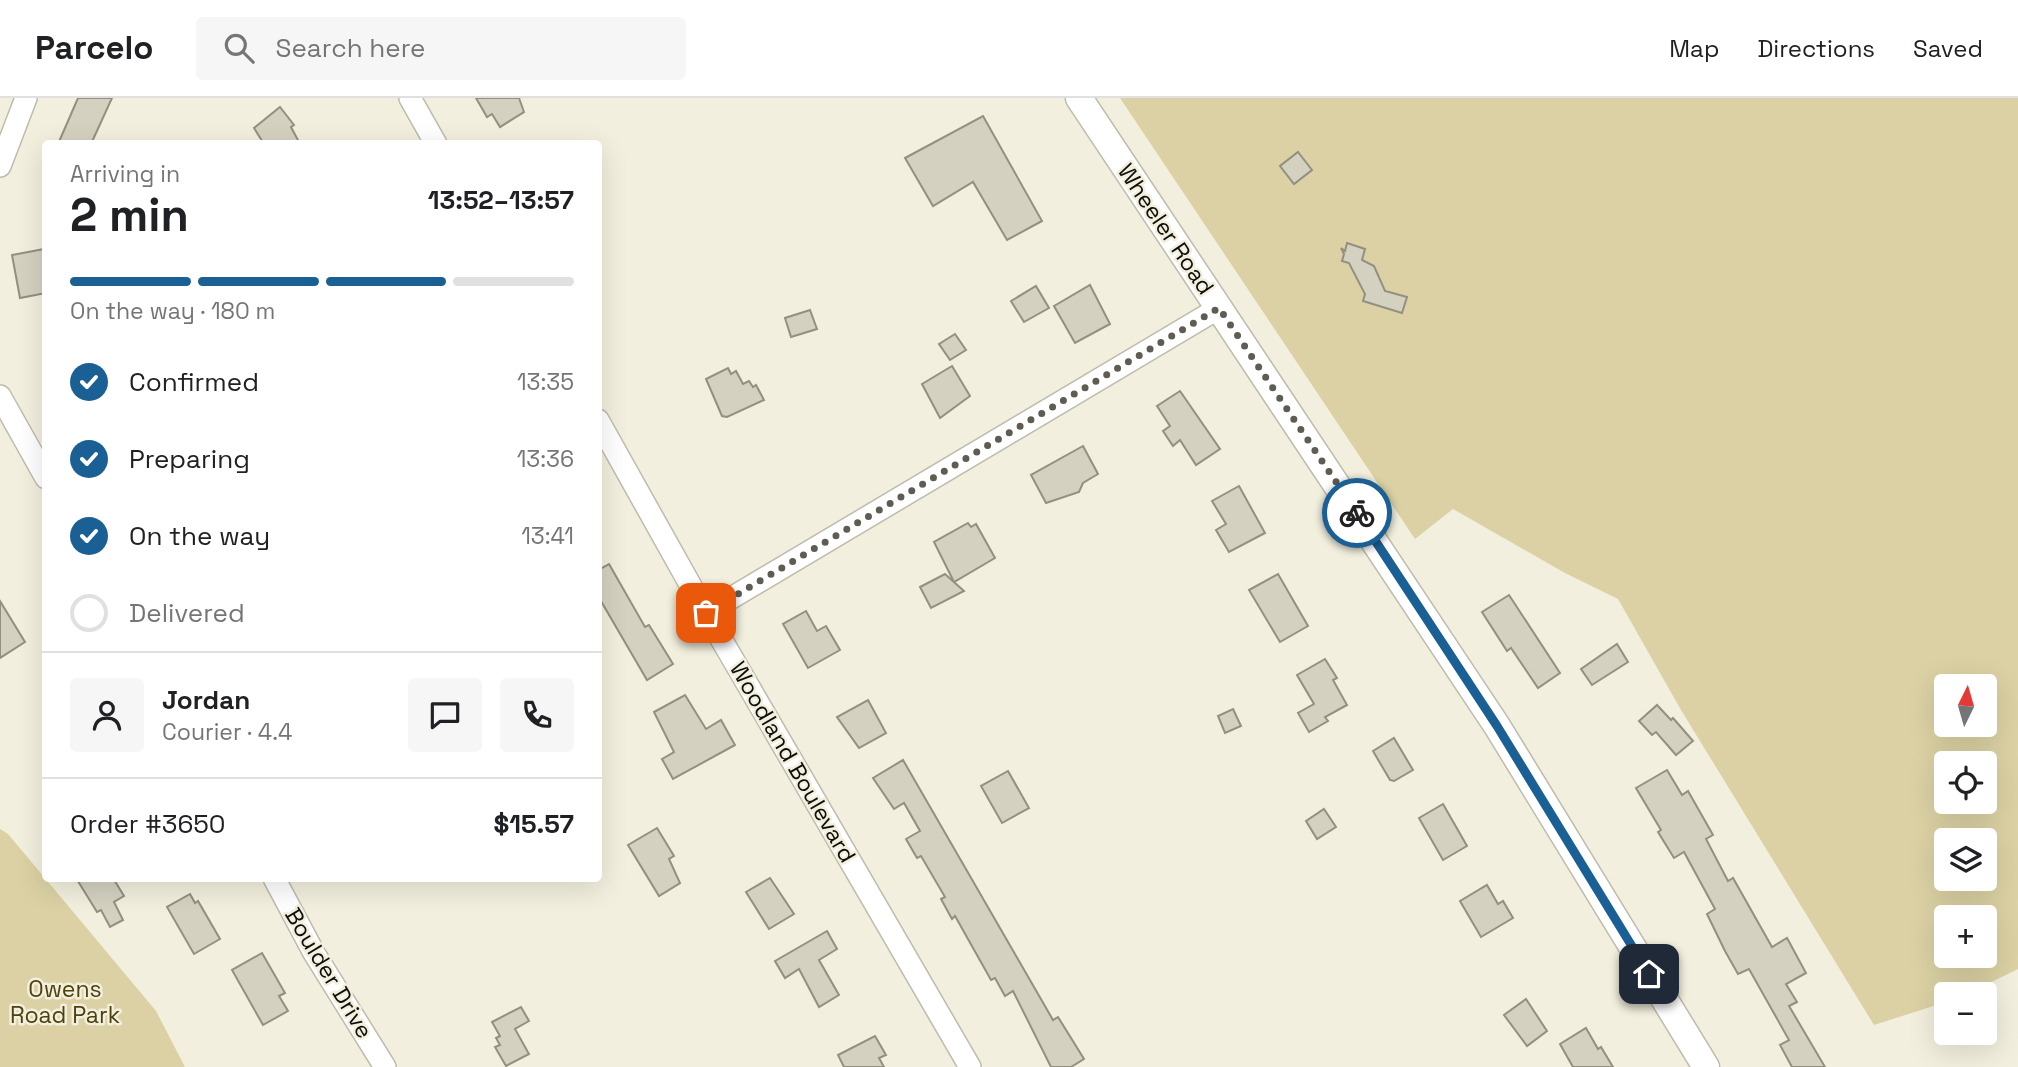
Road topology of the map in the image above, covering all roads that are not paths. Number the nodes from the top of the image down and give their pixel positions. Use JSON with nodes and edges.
{"nodes":[{"id":1,"x":26,"y":98,"type":"edge"},
{"id":2,"x":410,"y":98,"type":"edge"},
{"id":3,"x":1079,"y":98,"type":"edge"},
{"id":4,"x":434,"y":140,"type":"edge"},
{"id":5,"x":0,"y":166,"type":"edge"},
{"id":6,"x":1219,"y":308,"type":"junction"},
{"id":7,"x":0,"y":396,"type":"edge"},
{"id":8,"x":602,"y":427,"type":"edge"},
{"id":9,"x":42,"y":471,"type":"edge"},
{"id":10,"x":706,"y":613,"type":"junction"},
{"id":11,"x":276,"y":882,"type":"edge"},
{"id":12,"x":385,"y":1067,"type":"edge"},
{"id":13,"x":970,"y":1067,"type":"edge"},
{"id":14,"x":1706,"y":1067,"type":"edge"}],
"edges":[{"from":1,"to":5,"type":"street"},
{"from":2,"to":4,"type":"street"},
{"from":3,"to":6,"type":"main road","name":"Wheeler Road"},
{"from":6,"to":10,"type":"street"},
{"from":6,"to":14,"type":"main road","name":"Wheeler Road"},
{"from":7,"to":9,"type":"street"},
{"from":8,"to":10,"type":"street","name":"Woodland Boulevard"},
{"from":10,"to":13,"type":"street","name":"Woodland Boulevard"},
{"from":11,"to":12,"type":"street","name":"Boulder Drive"}]}
